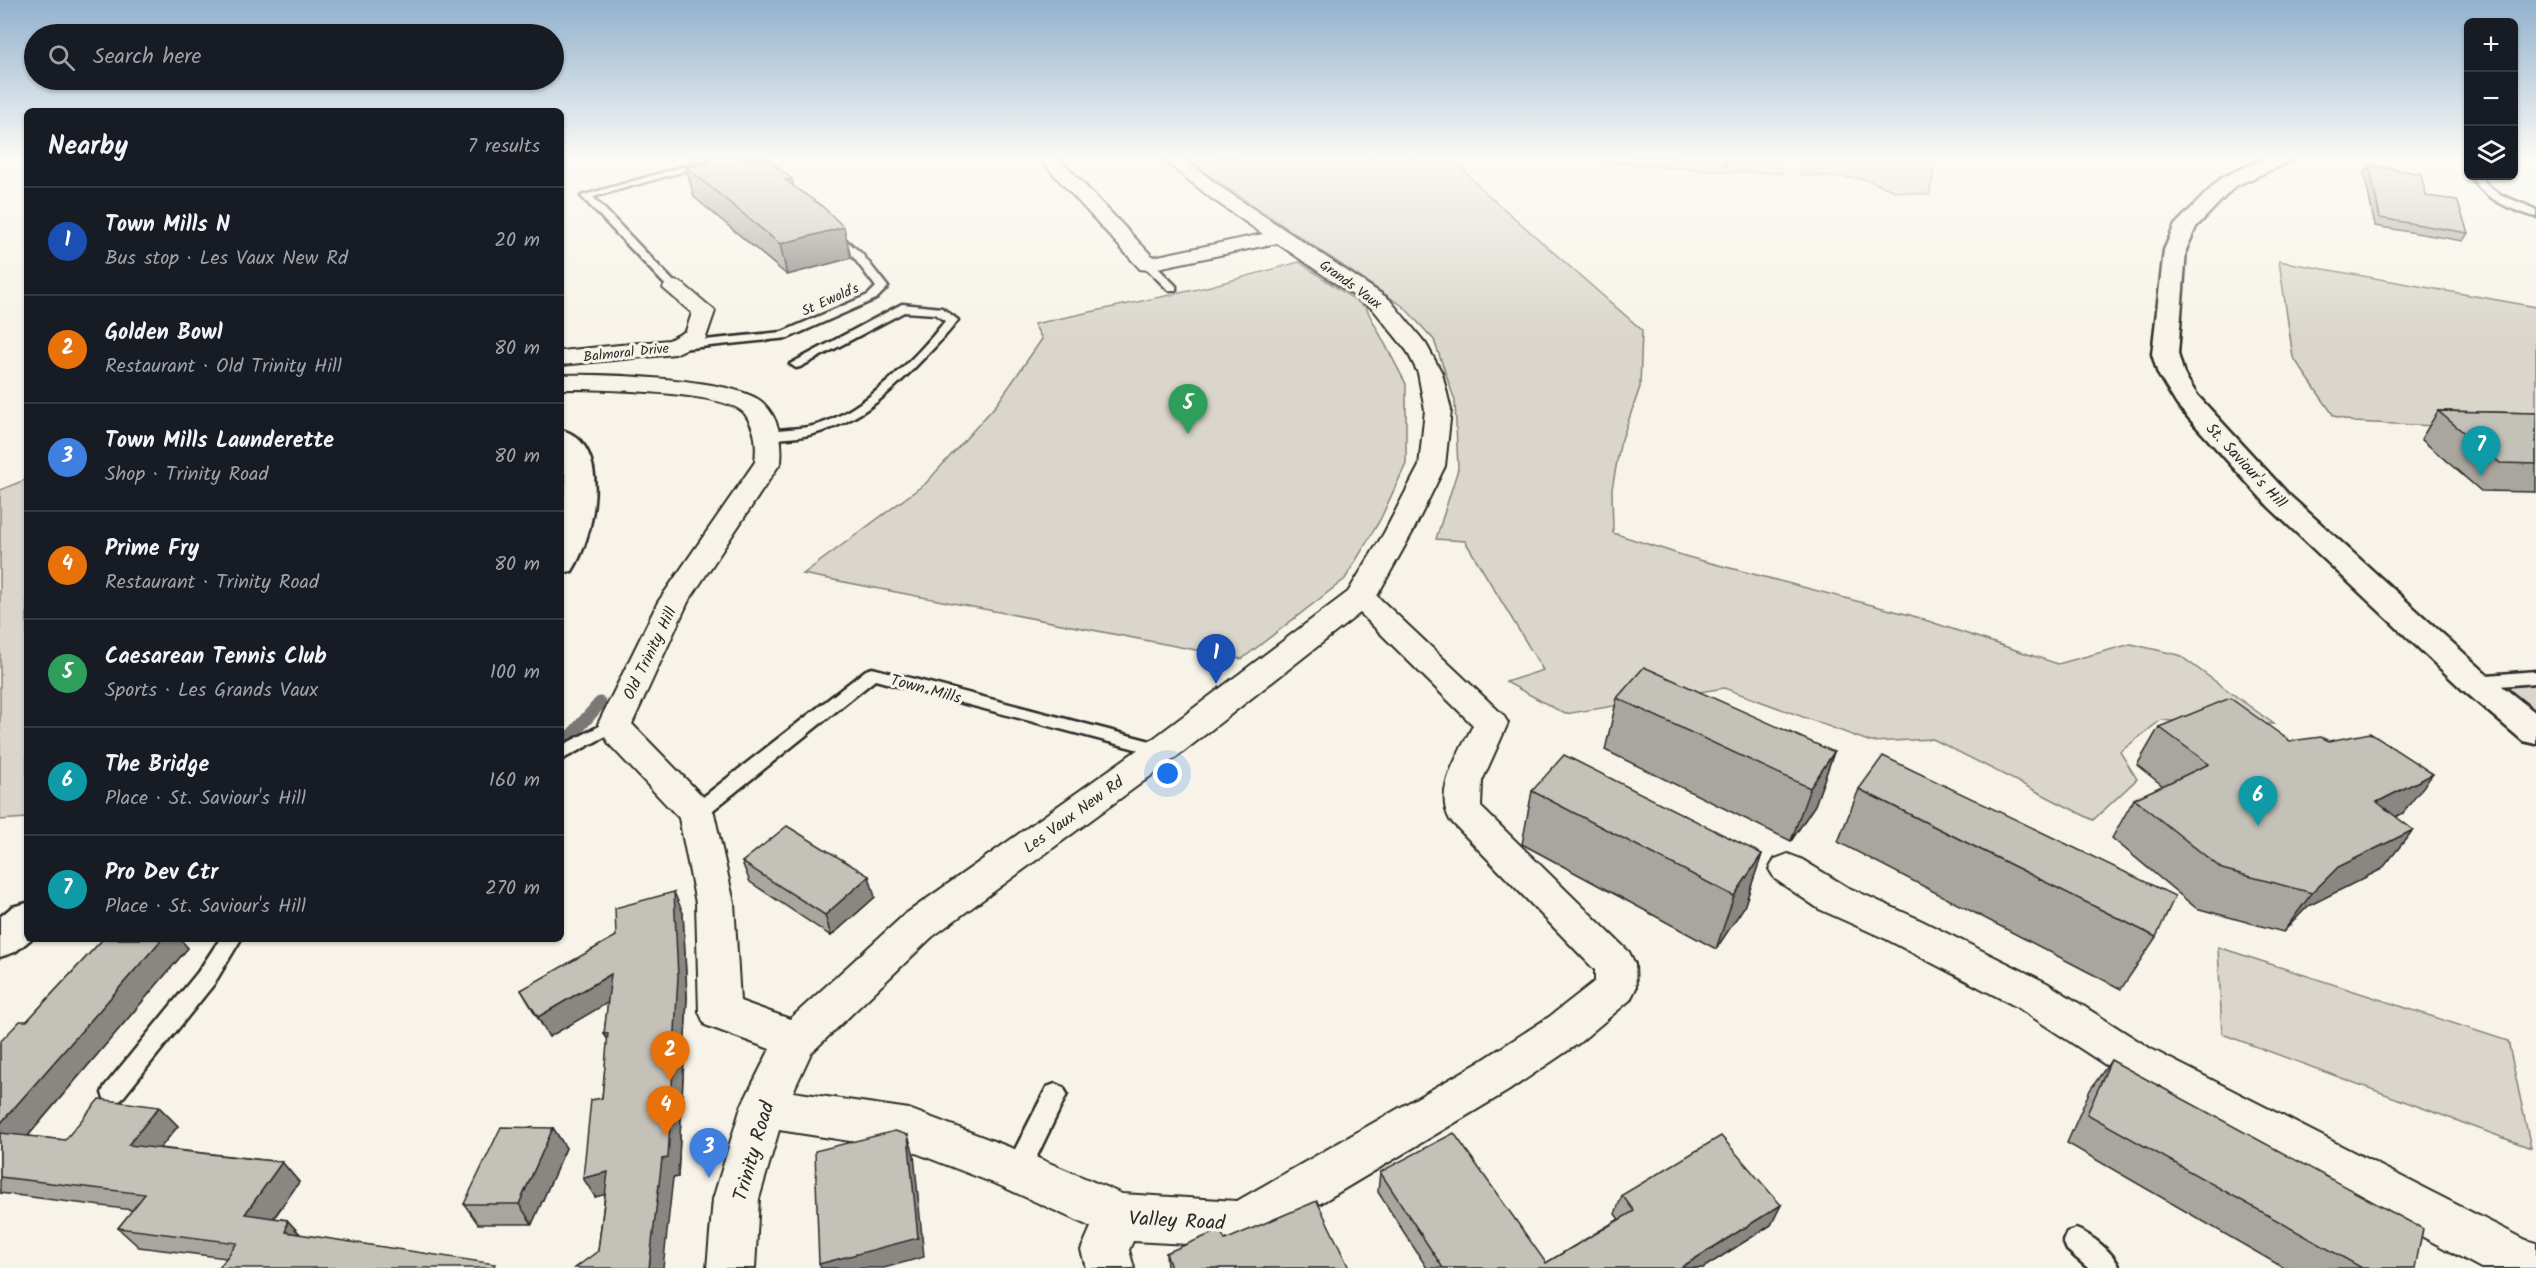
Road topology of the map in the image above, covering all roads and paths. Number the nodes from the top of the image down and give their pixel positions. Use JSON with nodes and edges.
{"nodes":[{"id":1,"x":605,"y":216,"type":"edge"},
{"id":2,"x":1103,"y":216,"type":"edge"},
{"id":3,"x":1252,"y":216,"type":"edge"},
{"id":4,"x":2195,"y":216,"type":"edge"},
{"id":5,"x":824,"y":224,"type":"edge"},
{"id":6,"x":1282,"y":236,"type":"junction"},
{"id":7,"x":1148,"y":264,"type":"junction"},
{"id":8,"x":674,"y":288,"type":"joint"},
{"id":9,"x":1172,"y":288,"type":"dead end"},
{"id":10,"x":675,"y":347,"type":"junction"},
{"id":11,"x":564,"y":358,"type":"edge"},
{"id":12,"x":796,"y":364,"type":"dead end"},
{"id":13,"x":564,"y":382,"type":"edge"},
{"id":14,"x":770,"y":435,"type":"junction"},
{"id":15,"x":564,"y":442,"type":"edge"},
{"id":16,"x":564,"y":557,"type":"edge"},
{"id":17,"x":1360,"y":598,"type":"junction"},
{"id":18,"x":2536,"y":677,"type":"edge"},
{"id":19,"x":2475,"y":682,"type":"junction"},
{"id":20,"x":615,"y":724,"type":"junction"},
{"id":21,"x":2536,"y":732,"type":"edge"},
{"id":22,"x":1162,"y":750,"type":"junction"},
{"id":23,"x":564,"y":752,"type":"edge"},
{"id":24,"x":696,"y":813,"type":"junction"},
{"id":25,"x":1788,"y":869,"type":"dead end"},
{"id":26,"x":24,"y":921,"type":"edge"},
{"id":27,"x":0,"y":940,"type":"edge"},
{"id":28,"x":229,"y":942,"type":"edge"},
{"id":29,"x":796,"y":1040,"type":"junction"},
{"id":30,"x":113,"y":1093,"type":"dead end"},
{"id":31,"x":1056,"y":1094,"type":"dead end"},
{"id":32,"x":763,"y":1107,"type":"junction"},
{"id":33,"x":1017,"y":1171,"type":"junction"},
{"id":34,"x":1120,"y":1217,"type":"junction"},
{"id":35,"x":2076,"y":1241,"type":"dead end"},
{"id":36,"x":2536,"y":1267,"type":"edge"},
{"id":37,"x":731,"y":1268,"type":"edge"},
{"id":38,"x":1110,"y":1268,"type":"edge"},
{"id":39,"x":2107,"y":1268,"type":"edge"}],
"edges":[{"from":1,"to":8,"type":"lane"},
{"from":2,"to":7,"type":"street"},
{"from":3,"to":6,"type":"street","name":"Grands Vaux"},
{"from":4,"to":19,"type":"main road","name":"St. Saviour's Hill"},
{"from":5,"to":10,"type":"lane","name":"St Ewold's"},
{"from":6,"to":7,"type":"street"},
{"from":6,"to":17,"type":"street","name":"Grands Vaux"},
{"from":7,"to":9,"type":"lane"},
{"from":8,"to":10,"type":"street","name":"Balmoral Drive"},
{"from":10,"to":11,"type":"street","name":"Balmoral Drive"},
{"from":12,"to":14,"type":"lane"},
{"from":13,"to":14,"type":"street"},
{"from":14,"to":20,"type":"street","name":"Old Trinity Hill"},
{"from":15,"to":16,"type":"main road"},
{"from":17,"to":22,"type":"street","name":"Les Vaux New Rd"},
{"from":17,"to":34,"type":"street","name":"Valley Road"},
{"from":18,"to":19,"type":"lane"},
{"from":19,"to":21,"type":"main road","name":"St. Saviour's Hill"},
{"from":20,"to":23,"type":"lane"},
{"from":20,"to":24,"type":"street"},
{"from":22,"to":24,"type":"lane","name":"Town Mills"},
{"from":22,"to":29,"type":"street","name":"Les Vaux New Rd"},
{"from":24,"to":29,"type":"street"},
{"from":25,"to":36,"type":"street"},
{"from":26,"to":27,"type":"main road"},
{"from":28,"to":30,"type":"lane"},
{"from":29,"to":32,"type":"street","name":"Trinity Road"},
{"from":31,"to":33,"type":"lane"},
{"from":32,"to":33,"type":"street","name":"Valley Road"},
{"from":32,"to":37,"type":"street","name":"Trinity Road"},
{"from":33,"to":34,"type":"street","name":"Valley Road"},
{"from":34,"to":38,"type":"street"},
{"from":35,"to":39,"type":"lane"}]}
